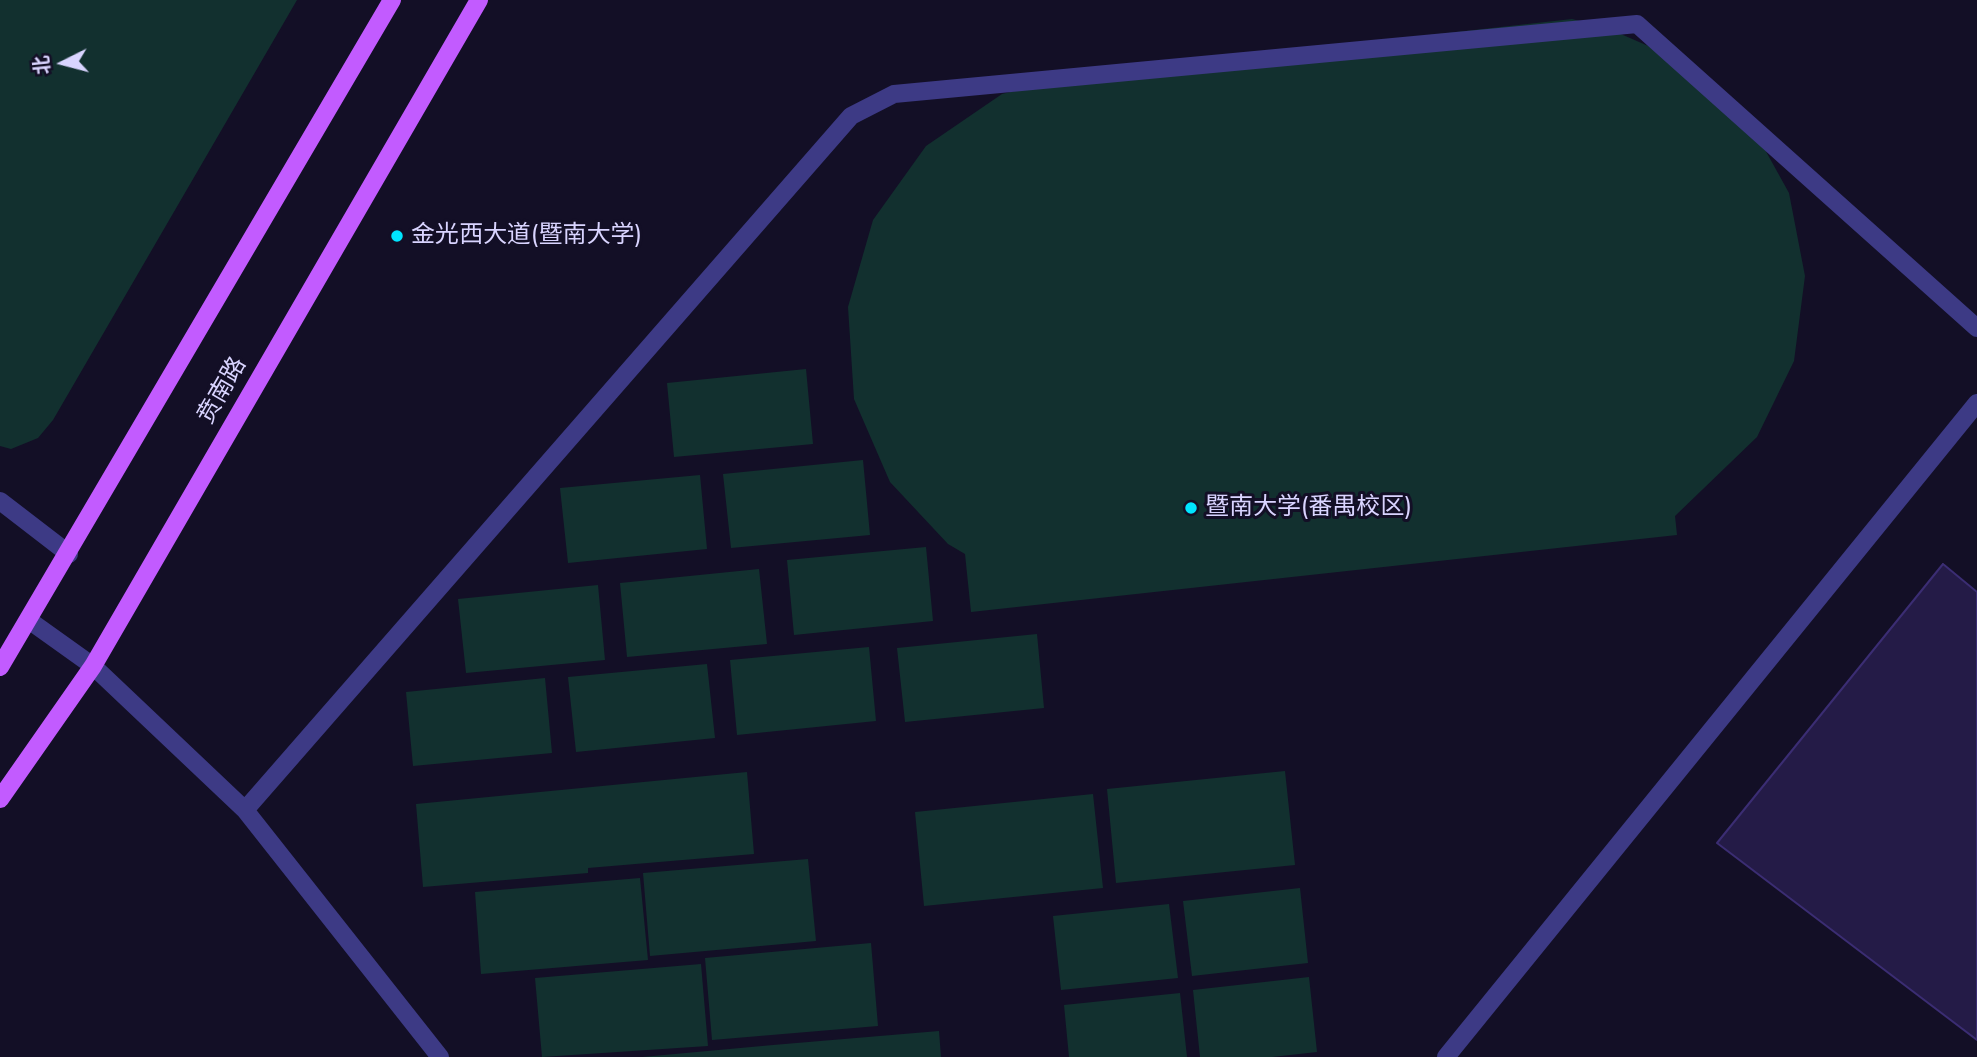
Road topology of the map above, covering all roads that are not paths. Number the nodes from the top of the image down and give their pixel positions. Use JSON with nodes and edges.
{"nodes":[{"id":1,"x":392,"y":0,"type":"edge"},
{"id":2,"x":478,"y":0,"type":"edge"},
{"id":3,"x":1977,"y":328,"type":"edge"},
{"id":4,"x":1977,"y":403,"type":"edge"},
{"id":5,"x":0,"y":501,"type":"edge"},
{"id":6,"x":69,"y":554,"type":"junction"},
{"id":7,"x":30,"y":621,"type":"junction"},
{"id":8,"x":93,"y":666,"type":"junction"},
{"id":9,"x":0,"y":667,"type":"edge"},
{"id":10,"x":0,"y":799,"type":"edge"},
{"id":11,"x":245,"y":810,"type":"junction"},
{"id":12,"x":440,"y":1057,"type":"edge"},
{"id":13,"x":1446,"y":1057,"type":"edge"}],
"edges":[{"from":1,"to":6,"type":"main road","name":"贲南路"},
{"from":2,"to":8,"type":"main road","name":"贲南路"},
{"from":3,"to":11,"type":"street"},
{"from":4,"to":13,"type":"street"},
{"from":5,"to":6,"type":"street"},
{"from":6,"to":7,"type":"main road","name":"贲南路"},
{"from":7,"to":8,"type":"street"},
{"from":7,"to":9,"type":"main road","name":"贲南路"},
{"from":8,"to":10,"type":"main road","name":"贲南路"},
{"from":8,"to":11,"type":"street"},
{"from":11,"to":12,"type":"street"}]}
